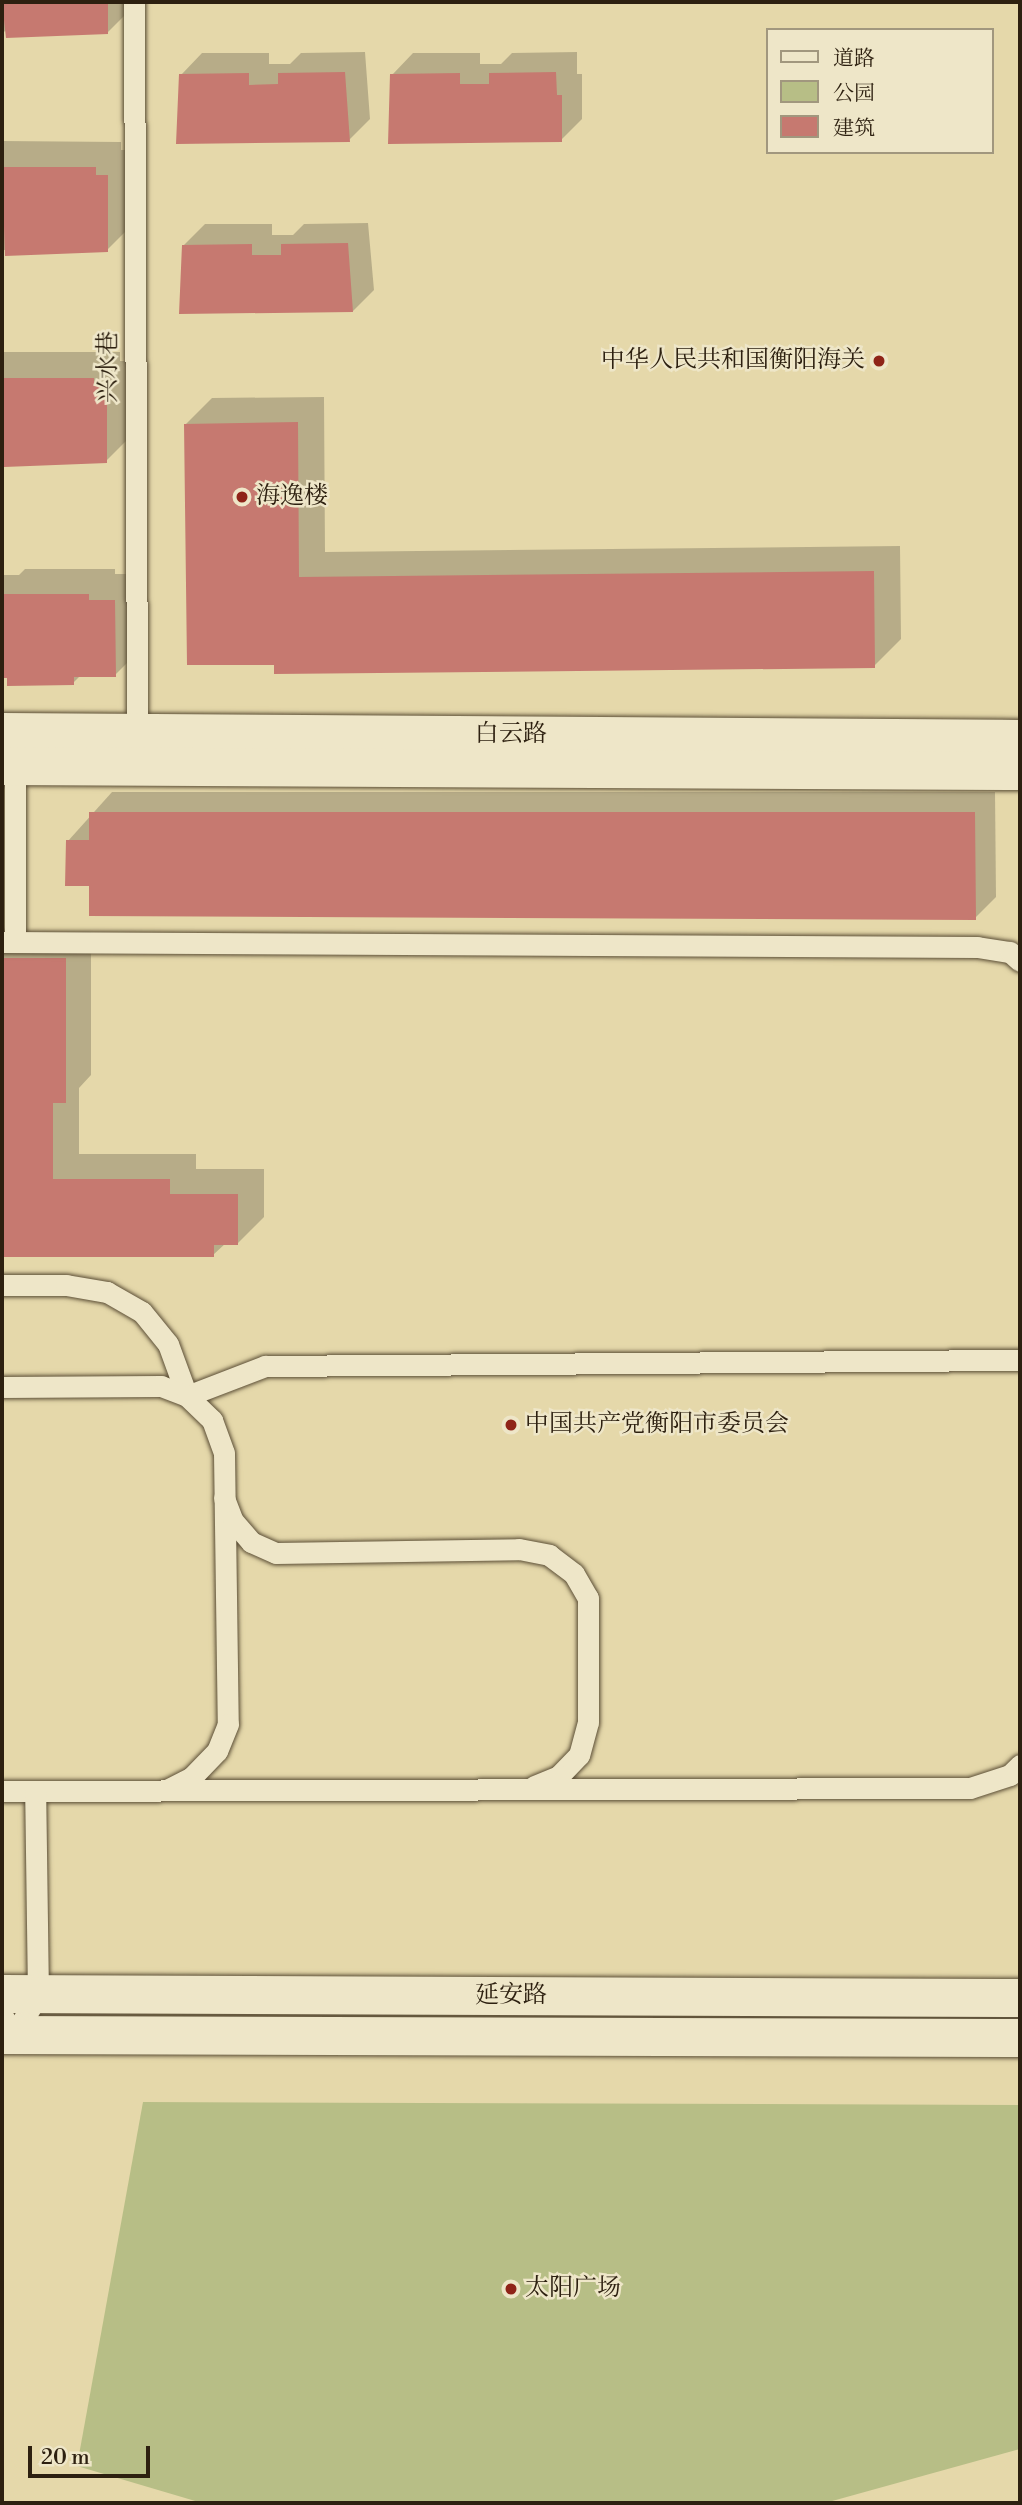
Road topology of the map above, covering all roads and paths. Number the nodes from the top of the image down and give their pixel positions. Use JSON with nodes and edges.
{"nodes":[{"id":1,"x":134,"y":2,"type":"edge"},
{"id":2,"x":137,"y":733,"type":"junction"},
{"id":3,"x":1020,"y":739,"type":"edge"},
{"id":4,"x":9,"y":749,"type":"edge"},
{"id":5,"x":1020,"y":771,"type":"edge"},
{"id":6,"x":8,"y":942,"type":"edge"},
{"id":7,"x":1020,"y":961,"type":"edge"},
{"id":8,"x":2,"y":1285,"type":"edge"},
{"id":9,"x":1020,"y":1360,"type":"edge"},
{"id":10,"x":2,"y":1387,"type":"edge"},
{"id":11,"x":187,"y":1396,"type":"junction"},
{"id":12,"x":224,"y":1498,"type":"junction"},
{"id":13,"x":1020,"y":1765,"type":"edge"},
{"id":14,"x":525,"y":1789,"type":"junction"},
{"id":15,"x":2,"y":1791,"type":"edge"},
{"id":16,"x":35,"y":1791,"type":"junction"},
{"id":17,"x":163,"y":1791,"type":"junction"},
{"id":18,"x":20,"y":1994,"type":"edge"},
{"id":19,"x":1020,"y":1998,"type":"edge"},
{"id":20,"x":6,"y":2028,"type":"edge"},
{"id":21,"x":1020,"y":2038,"type":"edge"}],
"edges":[{"from":1,"to":2,"type":"lane","name":"兴水巷"},
{"from":2,"to":3,"type":"street","name":"白云路"},
{"from":2,"to":4,"type":"street","name":"白云路"},
{"from":4,"to":5,"type":"street","name":"白云路"},
{"from":4,"to":6,"type":"lane"},
{"from":6,"to":7,"type":"lane"},
{"from":8,"to":11,"type":"lane"},
{"from":9,"to":11,"type":"lane"},
{"from":10,"to":11,"type":"lane"},
{"from":11,"to":12,"type":"lane"},
{"from":12,"to":14,"type":"lane"},
{"from":12,"to":17,"type":"lane"},
{"from":13,"to":14,"type":"lane"},
{"from":14,"to":17,"type":"lane"},
{"from":15,"to":16,"type":"lane"},
{"from":16,"to":17,"type":"lane"},
{"from":16,"to":18,"type":"lane"},
{"from":18,"to":19,"type":"street","name":"延安路"},
{"from":18,"to":20,"type":"lane"},
{"from":20,"to":21,"type":"street","name":"延安路"}]}
